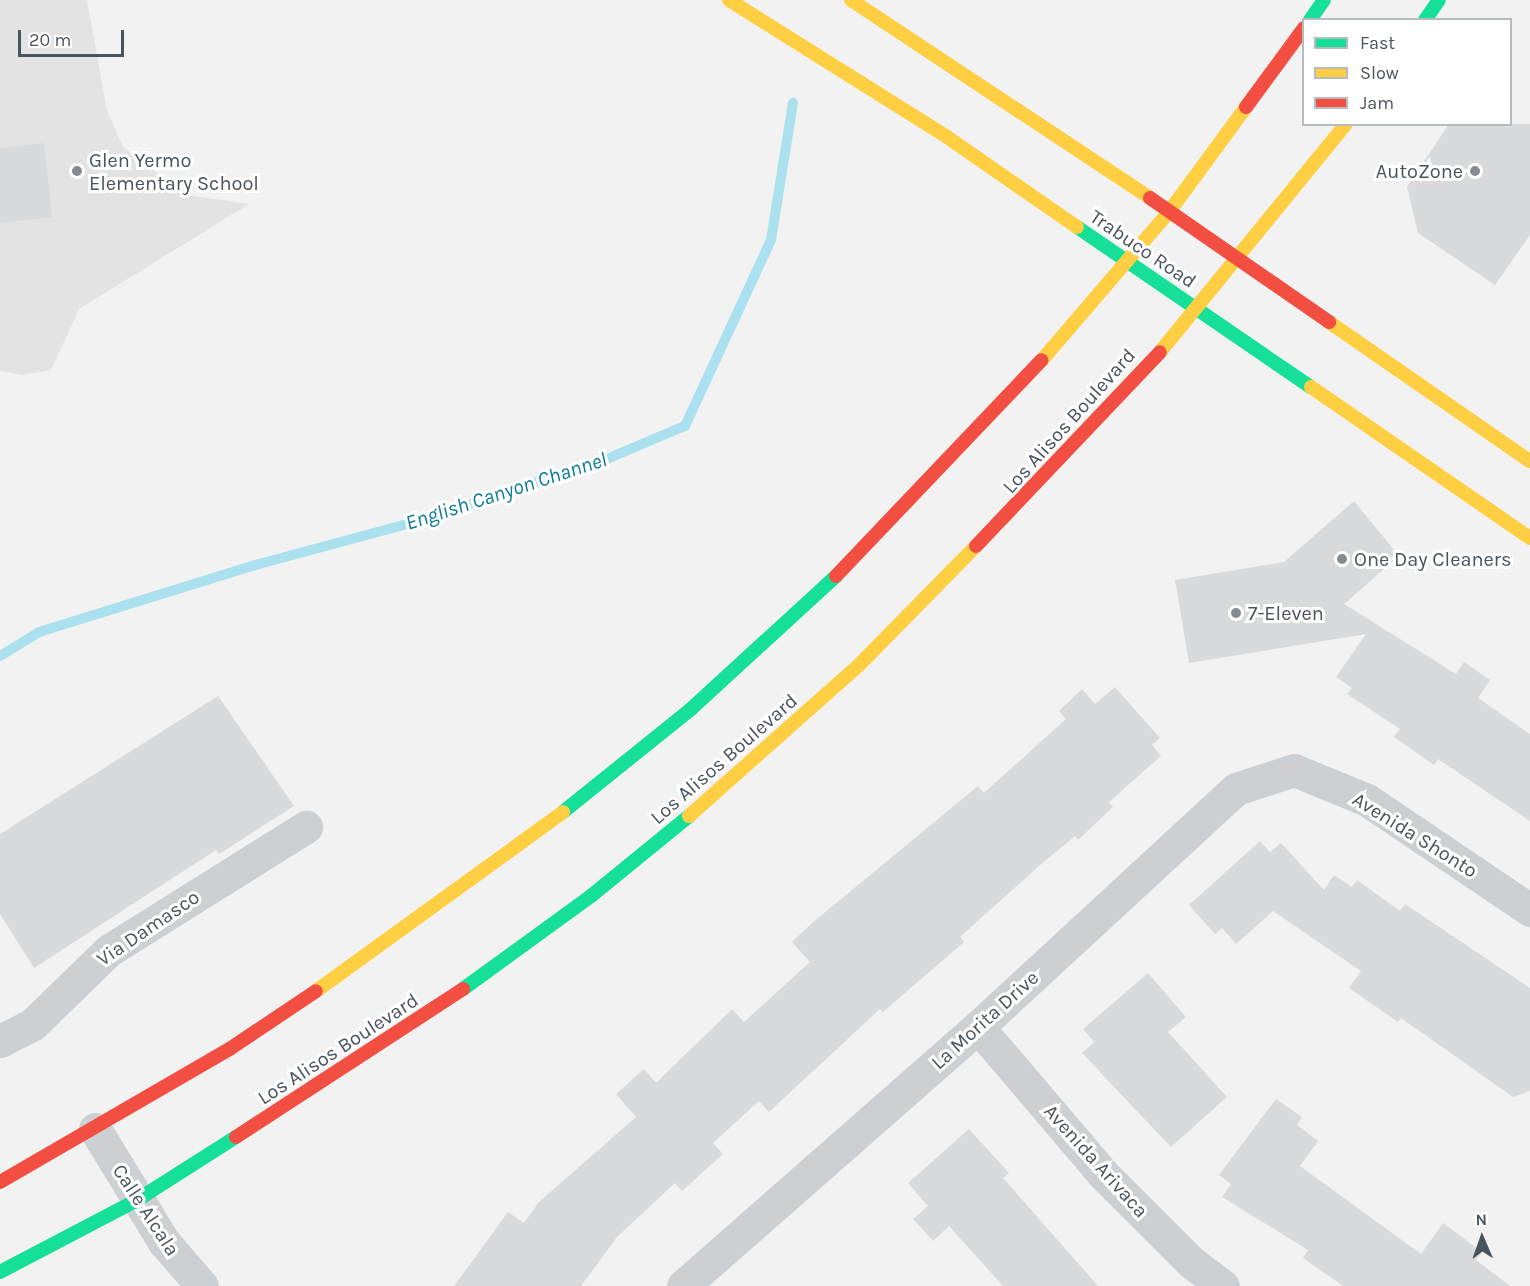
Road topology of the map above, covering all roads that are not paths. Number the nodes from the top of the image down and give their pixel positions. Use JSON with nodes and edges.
{"nodes":[{"id":1,"x":729,"y":0,"type":"edge"},
{"id":2,"x":851,"y":0,"type":"edge"},
{"id":3,"x":1324,"y":0,"type":"edge"},
{"id":4,"x":1439,"y":0,"type":"edge"},
{"id":5,"x":1311,"y":18,"type":"edge"},
{"id":6,"x":1426,"y":18,"type":"edge"},
{"id":7,"x":1302,"y":31,"type":"edge"},
{"id":8,"x":1344,"y":126,"type":"edge"},
{"id":9,"x":1169,"y":212,"type":"junction"},
{"id":10,"x":1237,"y":259,"type":"junction"},
{"id":11,"x":1126,"y":261,"type":"junction"},
{"id":12,"x":1198,"y":310,"type":"junction"},
{"id":13,"x":1530,"y":462,"type":"edge"},
{"id":14,"x":1530,"y":538,"type":"edge"},
{"id":15,"x":1294,"y":770,"type":"joint"},
{"id":16,"x":306,"y":827,"type":"dead end"},
{"id":17,"x":1530,"y":910,"type":"edge"},
{"id":18,"x":978,"y":1028,"type":"junction"},
{"id":19,"x":0,"y":1041,"type":"edge"},
{"id":20,"x":94,"y":1129,"type":"junction"},
{"id":21,"x":0,"y":1182,"type":"edge"},
{"id":22,"x":137,"y":1200,"type":"junction"},
{"id":23,"x":0,"y":1272,"type":"edge"},
{"id":24,"x":202,"y":1286,"type":"edge"},
{"id":25,"x":683,"y":1286,"type":"edge"},
{"id":26,"x":1223,"y":1286,"type":"edge"}],
"edges":[{"from":1,"to":11,"type":"main road","name":"Trabuco Road"},
{"from":2,"to":9,"type":"main road"},
{"from":3,"to":5,"type":"main road"},
{"from":4,"to":6,"type":"main road"},
{"from":7,"to":9,"type":"main road"},
{"from":8,"to":10,"type":"main road","name":"Los Alisos Boulevard"},
{"from":9,"to":10,"type":"main road"},
{"from":9,"to":11,"type":"main road"},
{"from":10,"to":12,"type":"main road","name":"Los Alisos Boulevard"},
{"from":10,"to":13,"type":"main road"},
{"from":11,"to":12,"type":"main road","name":"Trabuco Road"},
{"from":11,"to":20,"type":"main road"},
{"from":12,"to":14,"type":"main road","name":"Trabuco Road"},
{"from":12,"to":22,"type":"main road","name":"Los Alisos Boulevard"},
{"from":15,"to":17,"type":"street","name":"Avenida Shonto"},
{"from":15,"to":18,"type":"street","name":"La Morita Drive"},
{"from":16,"to":19,"type":"street","name":"Via Damasco"},
{"from":18,"to":25,"type":"street","name":"La Morita Drive"},
{"from":18,"to":26,"type":"street","name":"Avenida Arivaca"},
{"from":20,"to":21,"type":"main road"},
{"from":20,"to":22,"type":"street","name":"Calle Alcala"},
{"from":22,"to":23,"type":"main road","name":"Los Alisos Boulevard"},
{"from":22,"to":24,"type":"street","name":"Calle Alcala"}]}
